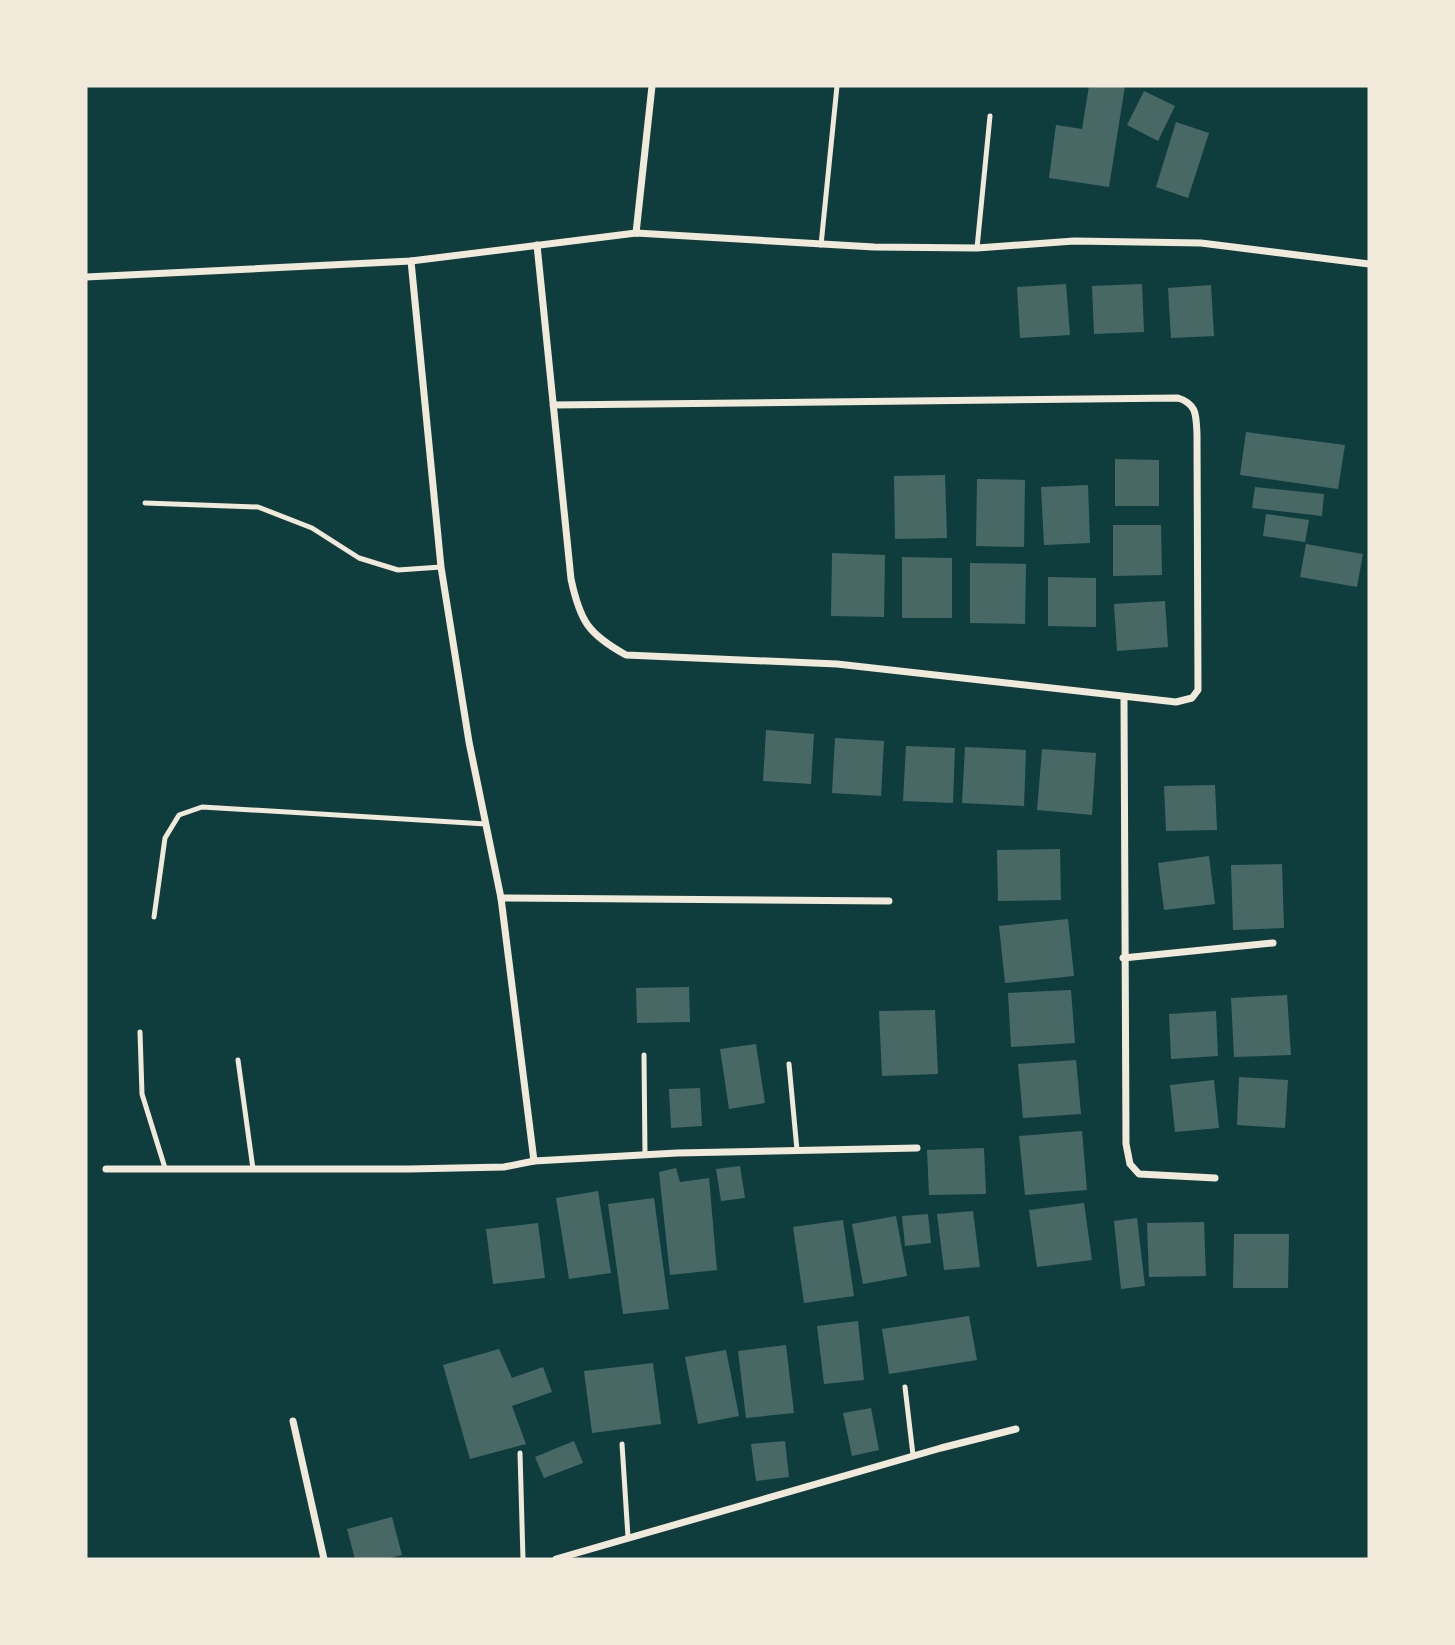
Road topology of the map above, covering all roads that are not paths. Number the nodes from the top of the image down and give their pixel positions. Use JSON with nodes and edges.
{"nodes":[{"id":1,"x":652,"y":86,"type":"edge"},
{"id":2,"x":837,"y":86,"type":"edge"},
{"id":3,"x":990,"y":116,"type":"dead end"},
{"id":4,"x":636,"y":233,"type":"junction"},
{"id":5,"x":537,"y":245,"type":"junction"},
{"id":6,"x":821,"y":245,"type":"junction"},
{"id":7,"x":977,"y":248,"type":"junction"},
{"id":8,"x":411,"y":261,"type":"junction"},
{"id":9,"x":1369,"y":264,"type":"edge"},
{"id":10,"x":86,"y":277,"type":"edge"},
{"id":11,"x":553,"y":405,"type":"junction"},
{"id":12,"x":145,"y":503,"type":"dead end"},
{"id":13,"x":441,"y":567,"type":"junction"},
{"id":14,"x":1124,"y":698,"type":"junction"},
{"id":15,"x":486,"y":824,"type":"junction"},
{"id":16,"x":500,"y":898,"type":"junction"},
{"id":17,"x":889,"y":901,"type":"dead end"},
{"id":18,"x":154,"y":917,"type":"dead end"},
{"id":19,"x":1273,"y":943,"type":"dead end"},
{"id":20,"x":1123,"y":958,"type":"junction"},
{"id":21,"x":140,"y":1032,"type":"dead end"},
{"id":22,"x":644,"y":1055,"type":"dead end"},
{"id":23,"x":238,"y":1060,"type":"dead end"},
{"id":24,"x":789,"y":1064,"type":"dead end"},
{"id":25,"x":918,"y":1148,"type":"dead end"},
{"id":26,"x":797,"y":1150,"type":"junction"},
{"id":27,"x":645,"y":1155,"type":"junction"},
{"id":28,"x":534,"y":1161,"type":"junction"},
{"id":29,"x":165,"y":1168,"type":"junction"},
{"id":30,"x":106,"y":1169,"type":"dead end"},
{"id":31,"x":253,"y":1169,"type":"junction"},
{"id":32,"x":1215,"y":1178,"type":"dead end"},
{"id":33,"x":905,"y":1387,"type":"dead end"},
{"id":34,"x":293,"y":1422,"type":"dead end"},
{"id":35,"x":1016,"y":1429,"type":"dead end"},
{"id":36,"x":622,"y":1444,"type":"dead end"},
{"id":37,"x":520,"y":1453,"type":"dead end"},
{"id":38,"x":914,"y":1455,"type":"junction"},
{"id":39,"x":628,"y":1537,"type":"junction"},
{"id":40,"x":324,"y":1559,"type":"edge"},
{"id":41,"x":523,"y":1559,"type":"edge"},
{"id":42,"x":556,"y":1559,"type":"edge"}],
"edges":[{"from":1,"to":4,"type":"street"},
{"from":2,"to":6,"type":"lane"},
{"from":3,"to":7,"type":"lane"},
{"from":4,"to":5,"type":"street"},
{"from":4,"to":6,"type":"street"},
{"from":5,"to":8,"type":"street"},
{"from":5,"to":11,"type":"street"},
{"from":6,"to":7,"type":"street"},
{"from":7,"to":9,"type":"street"},
{"from":8,"to":10,"type":"street"},
{"from":8,"to":13,"type":"street"},
{"from":11,"to":14,"type":"street"},
{"from":11,"to":14,"type":"street"},
{"from":12,"to":13,"type":"lane"},
{"from":13,"to":15,"type":"street"},
{"from":14,"to":20,"type":"street"},
{"from":15,"to":16,"type":"street"},
{"from":15,"to":18,"type":"lane"},
{"from":16,"to":17,"type":"street"},
{"from":16,"to":28,"type":"street"},
{"from":19,"to":20,"type":"street"},
{"from":20,"to":32,"type":"street"},
{"from":21,"to":29,"type":"lane"},
{"from":22,"to":27,"type":"lane"},
{"from":23,"to":31,"type":"lane"},
{"from":24,"to":26,"type":"lane"},
{"from":25,"to":26,"type":"street"},
{"from":26,"to":27,"type":"street"},
{"from":27,"to":28,"type":"street"},
{"from":28,"to":31,"type":"street"},
{"from":29,"to":30,"type":"street"},
{"from":29,"to":31,"type":"street"},
{"from":33,"to":38,"type":"lane"},
{"from":34,"to":40,"type":"street"},
{"from":35,"to":38,"type":"street"},
{"from":36,"to":39,"type":"lane"},
{"from":37,"to":41,"type":"lane"},
{"from":38,"to":39,"type":"street"},
{"from":39,"to":42,"type":"street"}]}
